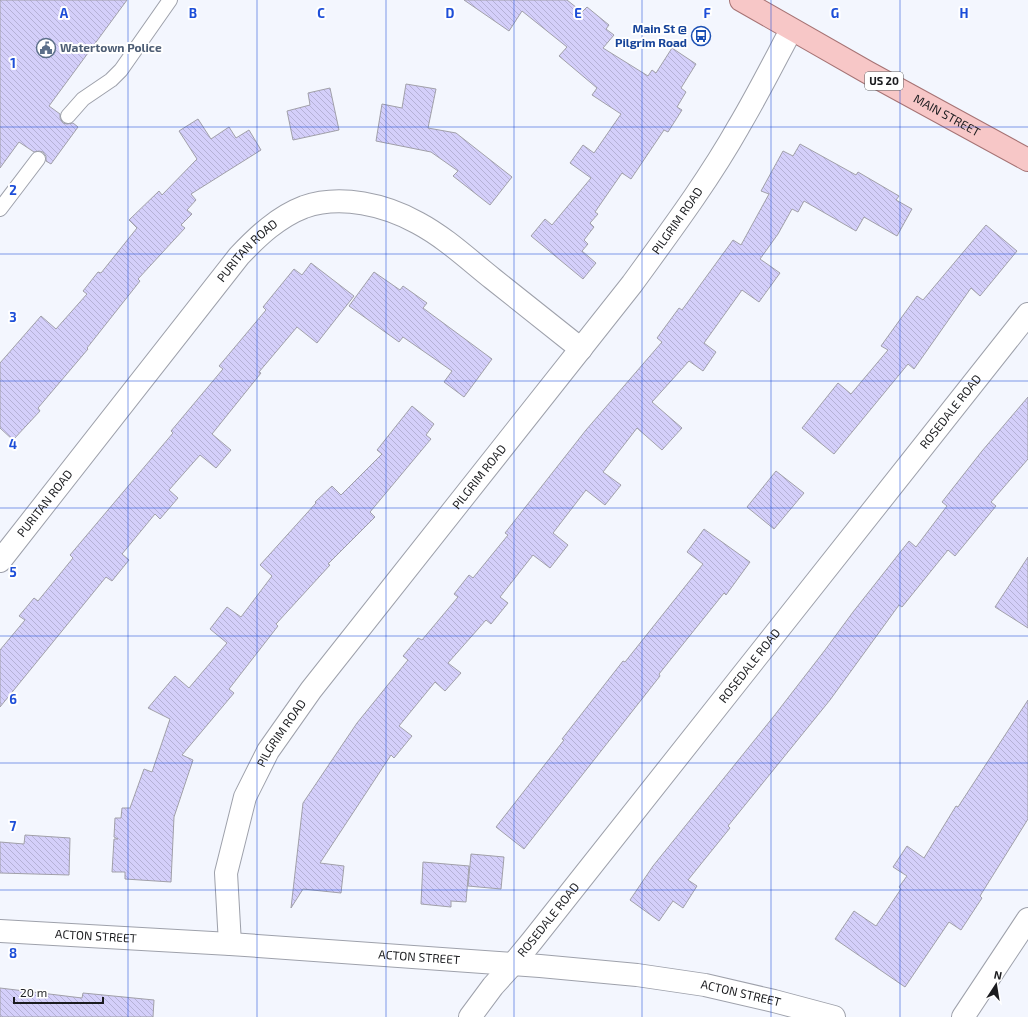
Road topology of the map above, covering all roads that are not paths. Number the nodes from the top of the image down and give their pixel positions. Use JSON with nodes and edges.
{"nodes":[{"id":1,"x":170,"y":0,"type":"edge"},
{"id":2,"x":741,"y":0,"type":"edge"},
{"id":3,"x":791,"y":30,"type":"junction"},
{"id":4,"x":68,"y":116,"type":"dead end"},
{"id":5,"x":1027,"y":156,"type":"edge"},
{"id":6,"x":38,"y":159,"type":"dead end"},
{"id":7,"x":0,"y":209,"type":"edge"},
{"id":8,"x":1028,"y":314,"type":"edge"},
{"id":9,"x":581,"y":349,"type":"junction"},
{"id":10,"x":0,"y":561,"type":"edge"},
{"id":11,"x":1028,"y":919,"type":"edge"},
{"id":12,"x":0,"y":931,"type":"edge"},
{"id":13,"x":230,"y":944,"type":"junction"},
{"id":14,"x":513,"y":964,"type":"junction"},
{"id":15,"x":470,"y":1017,"type":"edge"},
{"id":16,"x":834,"y":1017,"type":"edge"},
{"id":17,"x":963,"y":1017,"type":"edge"}],
"edges":[{"from":1,"to":4,"type":"lane"},
{"from":2,"to":3,"type":"main road","name":"MAIN STREET","number":"US 20"},
{"from":3,"to":5,"type":"main road","name":"MAIN STREET","number":"US 20"},
{"from":3,"to":9,"type":"street","name":"PILGRIM ROAD"},
{"from":6,"to":7,"type":"lane"},
{"from":8,"to":14,"type":"street","name":"ROSEDALE ROAD"},
{"from":9,"to":10,"type":"street","name":"PURITAN ROAD"},
{"from":9,"to":13,"type":"street","name":"PILGRIM ROAD"},
{"from":11,"to":17,"type":"street"},
{"from":12,"to":13,"type":"street","name":"ACTON STREET"},
{"from":13,"to":14,"type":"street","name":"ACTON STREET"},
{"from":14,"to":15,"type":"street","name":"ROSEDALE ROAD"},
{"from":14,"to":16,"type":"street","name":"ACTON STREET"}]}
